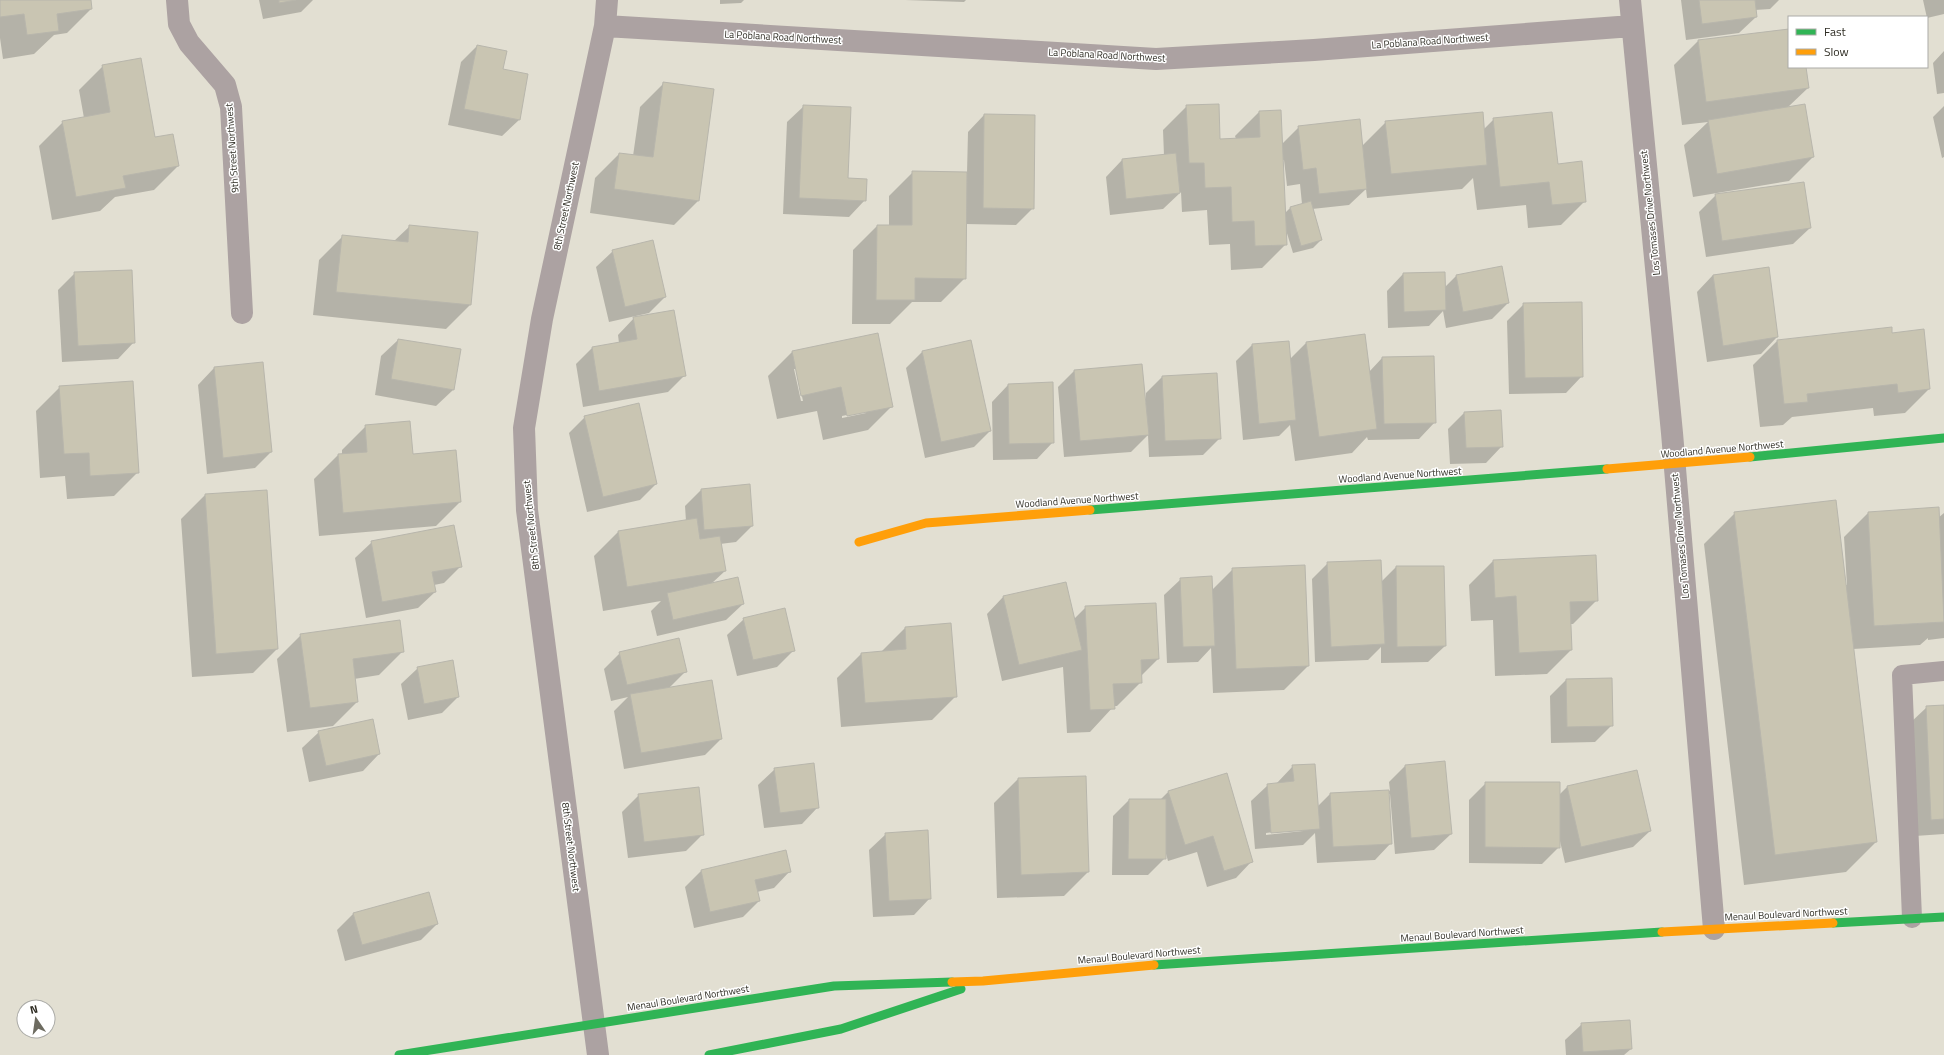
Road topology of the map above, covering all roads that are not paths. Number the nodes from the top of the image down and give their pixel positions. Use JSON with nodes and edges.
{"nodes":[{"id":1,"x":177,"y":0,"type":"edge"},
{"id":2,"x":607,"y":0,"type":"edge"},
{"id":3,"x":1630,"y":0,"type":"edge"},
{"id":4,"x":605,"y":26,"type":"junction"},
{"id":5,"x":1632,"y":26,"type":"junction"},
{"id":6,"x":242,"y":313,"type":"dead end"},
{"id":7,"x":1944,"y":438,"type":"edge"},
{"id":8,"x":1674,"y":464,"type":"junction"},
{"id":9,"x":859,"y":542,"type":"dead end"},
{"id":10,"x":1944,"y":671,"type":"edge"},
{"id":11,"x":1944,"y":917,"type":"edge"},
{"id":12,"x":1912,"y":918,"type":"junction"},
{"id":13,"x":1714,"y":929,"type":"junction"},
{"id":14,"x":982,"y":982,"type":"junction"},
{"id":15,"x":595,"y":1024,"type":"junction"},
{"id":16,"x":776,"y":1049,"type":"edge"},
{"id":17,"x":399,"y":1055,"type":"edge"},
{"id":18,"x":598,"y":1055,"type":"edge"},
{"id":19,"x":709,"y":1055,"type":"edge"}],
"edges":[{"from":1,"to":6,"type":"street","name":"9th Street Northwest"},
{"from":2,"to":4,"type":"street","name":"8th Street Northwest"},
{"from":3,"to":5,"type":"street","name":"Los Tomases Drive Northwest"},
{"from":4,"to":5,"type":"street","name":"La Poblana Road Northwest"},
{"from":4,"to":15,"type":"street","name":"8th Street Northwest"},
{"from":5,"to":8,"type":"street","name":"Los Tomases Drive Northwest"},
{"from":7,"to":8,"type":"main road","name":"Woodland Avenue Northwest"},
{"from":8,"to":9,"type":"main road","name":"Woodland Avenue Northwest"},
{"from":8,"to":13,"type":"street","name":"Los Tomases Drive Northwest"},
{"from":10,"to":12,"type":"lane"},
{"from":11,"to":12,"type":"main road","name":"Menaul Boulevard Northwest"},
{"from":12,"to":13,"type":"main road","name":"Menaul Boulevard Northwest"},
{"from":13,"to":14,"type":"main road","name":"Menaul Boulevard Northwest"},
{"from":14,"to":15,"type":"main road","name":"Menaul Boulevard Northwest"},
{"from":14,"to":16,"type":"main road","name":"Menaul Boulevard Northwest"},
{"from":15,"to":17,"type":"main road","name":"Menaul Boulevard Northwest"},
{"from":15,"to":18,"type":"street","name":"8th Street Northwest"},
{"from":16,"to":19,"type":"main road","name":"Menaul Boulevard Northwest"}]}
